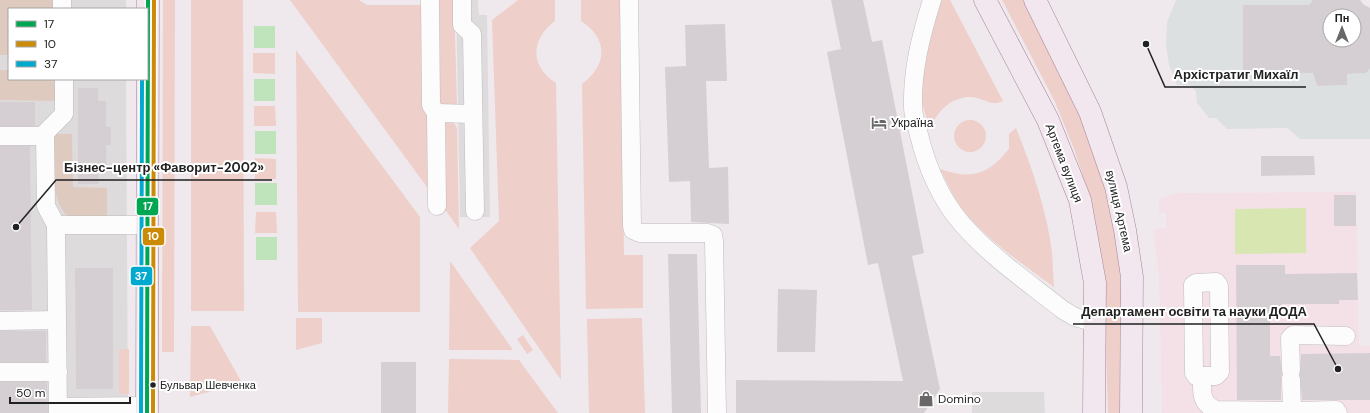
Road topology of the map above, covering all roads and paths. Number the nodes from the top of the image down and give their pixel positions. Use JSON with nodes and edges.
{"nodes":[{"id":1,"x":430,"y":0,"type":"edge"},
{"id":2,"x":462,"y":0,"type":"edge"},
{"id":3,"x":629,"y":0,"type":"edge"},
{"id":4,"x":932,"y":0,"type":"edge"},
{"id":5,"x":985,"y":0,"type":"edge"},
{"id":6,"x":1035,"y":0,"type":"edge"},
{"id":7,"x":64,"y":80,"type":"edge"},
{"id":8,"x":148,"y":80,"type":"edge"},
{"id":9,"x":436,"y":113,"type":"junction"},
{"id":10,"x":473,"y":114,"type":"junction"},
{"id":11,"x":0,"y":136,"type":"edge"},
{"id":12,"x":45,"y":136,"type":"junction"},
{"id":13,"x":437,"y":206,"type":"dead end"},
{"id":14,"x":475,"y":210,"type":"dead end"},
{"id":15,"x":56,"y":225,"type":"junction"},
{"id":16,"x":147,"y":225,"type":"junction"},
{"id":17,"x":57,"y":320,"type":"junction"},
{"id":18,"x":0,"y":321,"type":"edge"},
{"id":19,"x":1095,"y":323,"type":"junction"},
{"id":20,"x":1346,"y":336,"type":"dead end"},
{"id":21,"x":0,"y":372,"type":"edge"},
{"id":22,"x":58,"y":372,"type":"junction"},
{"id":23,"x":1202,"y":377,"type":"junction"},
{"id":24,"x":58,"y":410,"type":"edge"},
{"id":25,"x":147,"y":410,"type":"edge"},
{"id":26,"x":1292,"y":410,"type":"junction"},
{"id":27,"x":717,"y":413,"type":"edge"},
{"id":28,"x":1094,"y":413,"type":"edge"},
{"id":29,"x":1131,"y":413,"type":"edge"},
{"id":30,"x":1338,"y":413,"type":"edge"}],
"edges":[{"from":1,"to":9,"type":"lane"},
{"from":2,"to":10,"type":"lane"},
{"from":3,"to":27,"type":"lane"},
{"from":4,"to":19,"type":"lane"},
{"from":5,"to":19,"type":"main road","name":"Артема вулиця"},
{"from":6,"to":29,"type":"main road","name":"вулиця Артема"},
{"from":7,"to":12,"type":"lane"},
{"from":8,"to":16,"type":"main road"},
{"from":9,"to":10,"type":"lane"},
{"from":9,"to":13,"type":"lane"},
{"from":10,"to":14,"type":"lane"},
{"from":11,"to":12,"type":"lane"},
{"from":12,"to":15,"type":"lane"},
{"from":15,"to":16,"type":"lane"},
{"from":15,"to":17,"type":"lane"},
{"from":16,"to":25,"type":"main road"},
{"from":17,"to":18,"type":"lane"},
{"from":17,"to":22,"type":"lane"},
{"from":19,"to":28,"type":"main road","name":"Артема вулиця"},
{"from":20,"to":26,"type":"lane"},
{"from":21,"to":22,"type":"lane"},
{"from":22,"to":24,"type":"lane"},
{"from":23,"to":23,"type":"lane"},
{"from":23,"to":26,"type":"lane"},
{"from":24,"to":25,"type":"lane"},
{"from":26,"to":30,"type":"lane"}]}
